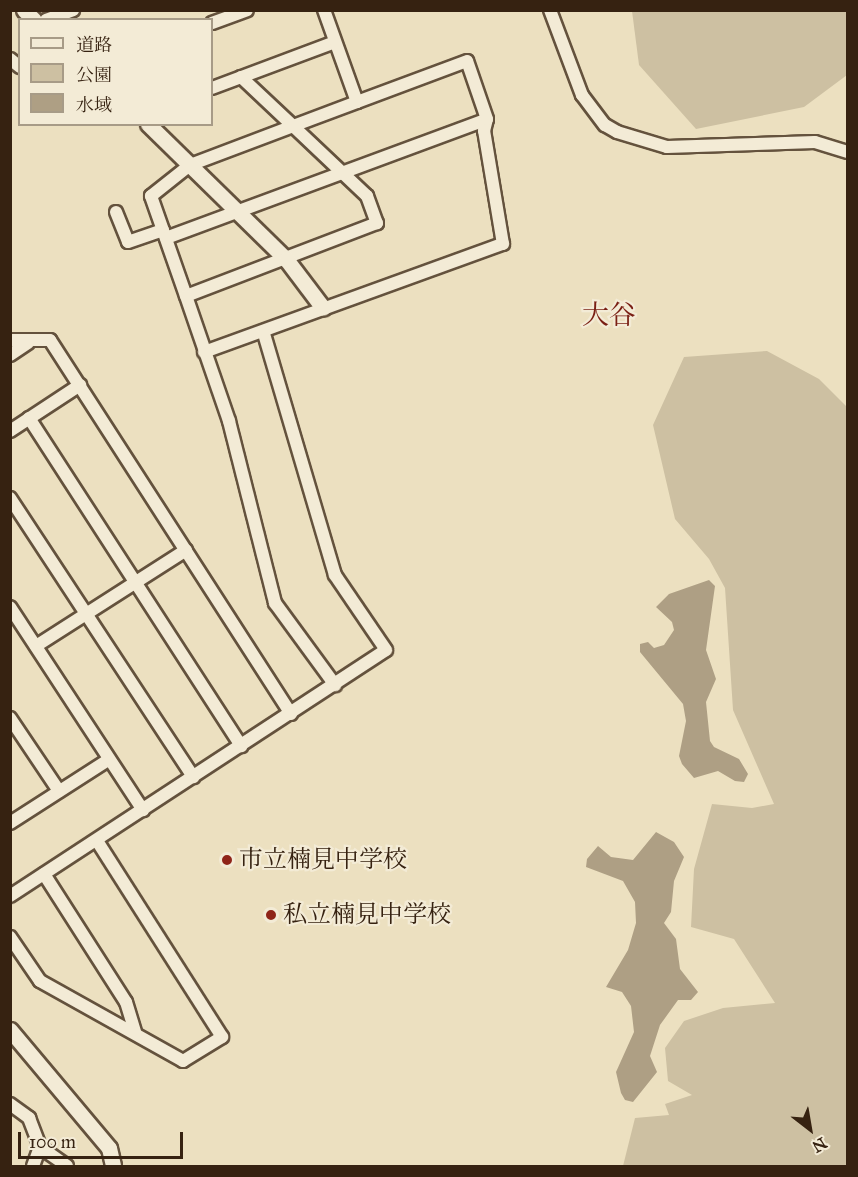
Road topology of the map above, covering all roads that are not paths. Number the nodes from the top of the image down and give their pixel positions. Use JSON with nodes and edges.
{"nodes":[{"id":1,"x":73,"y":10,"type":"edge"},
{"id":2,"x":247,"y":10,"type":"edge"},
{"id":3,"x":324,"y":10,"type":"edge"},
{"id":4,"x":550,"y":10,"type":"edge"},
{"id":5,"x":51,"y":18,"type":"edge"},
{"id":6,"x":213,"y":23,"type":"edge"},
{"id":7,"x":335,"y":42,"type":"junction"},
{"id":8,"x":241,"y":77,"type":"junction"},
{"id":9,"x":213,"y":88,"type":"edge"},
{"id":10,"x":357,"y":102,"type":"junction"},
{"id":11,"x":487,"y":119,"type":"junction"},
{"id":12,"x":150,"y":126,"type":"edge"},
{"id":13,"x":293,"y":126,"type":"junction"},
{"id":14,"x":848,"y":152,"type":"edge"},
{"id":15,"x":190,"y":165,"type":"junction"},
{"id":16,"x":342,"y":172,"type":"junction"},
{"id":17,"x":237,"y":211,"type":"junction"},
{"id":18,"x":116,"y":212,"type":"dead end"},
{"id":19,"x":164,"y":234,"type":"junction"},
{"id":20,"x":286,"y":259,"type":"junction"},
{"id":21,"x":186,"y":296,"type":"junction"},
{"id":22,"x":323,"y":309,"type":"junction"},
{"id":23,"x":263,"y":331,"type":"junction"},
{"id":24,"x":10,"y":340,"type":"edge"},
{"id":25,"x":28,"y":343,"type":"junction"},
{"id":26,"x":204,"y":352,"type":"junction"},
{"id":27,"x":10,"y":355,"type":"edge"},
{"id":28,"x":80,"y":385,"type":"junction"},
{"id":29,"x":29,"y":418,"type":"junction"},
{"id":30,"x":10,"y":431,"type":"edge"},
{"id":31,"x":10,"y":498,"type":"edge"},
{"id":32,"x":186,"y":550,"type":"junction"},
{"id":33,"x":138,"y":582,"type":"junction"},
{"id":34,"x":10,"y":607,"type":"edge"},
{"id":35,"x":87,"y":614,"type":"junction"},
{"id":36,"x":36,"y":646,"type":"junction"},
{"id":37,"x":335,"y":685,"type":"junction"},
{"id":38,"x":291,"y":714,"type":"junction"},
{"id":39,"x":10,"y":718,"type":"edge"},
{"id":40,"x":241,"y":746,"type":"junction"},
{"id":41,"x":108,"y":760,"type":"junction"},
{"id":42,"x":193,"y":777,"type":"junction"},
{"id":43,"x":59,"y":791,"type":"junction"},
{"id":44,"x":143,"y":810,"type":"junction"},
{"id":45,"x":10,"y":823,"type":"edge"},
{"id":46,"x":97,"y":841,"type":"junction"},
{"id":47,"x":44,"y":874,"type":"junction"},
{"id":48,"x":10,"y":896,"type":"edge"},
{"id":49,"x":10,"y":937,"type":"edge"},
{"id":50,"x":10,"y":1030,"type":"edge"},
{"id":51,"x":135,"y":1032,"type":"junction"},
{"id":52,"x":10,"y":1104,"type":"edge"},
{"id":53,"x":40,"y":1147,"type":"junction"},
{"id":54,"x":33,"y":1167,"type":"edge"},
{"id":55,"x":67,"y":1167,"type":"edge"},
{"id":56,"x":113,"y":1167,"type":"edge"}],
"edges":[{"from":1,"to":5,"type":"street"},
{"from":2,"to":6,"type":"street"},
{"from":3,"to":7,"type":"street"},
{"from":4,"to":14,"type":"street"},
{"from":7,"to":8,"type":"street"},
{"from":7,"to":10,"type":"street"},
{"from":8,"to":9,"type":"street"},
{"from":8,"to":13,"type":"street"},
{"from":10,"to":11,"type":"street"},
{"from":10,"to":13,"type":"street"},
{"from":11,"to":16,"type":"street"},
{"from":11,"to":22,"type":"street"},
{"from":12,"to":15,"type":"street"},
{"from":13,"to":15,"type":"street"},
{"from":13,"to":16,"type":"street"},
{"from":15,"to":17,"type":"street"},
{"from":15,"to":19,"type":"street"},
{"from":16,"to":17,"type":"street"},
{"from":16,"to":20,"type":"street"},
{"from":17,"to":19,"type":"street"},
{"from":17,"to":20,"type":"street"},
{"from":18,"to":19,"type":"street"},
{"from":19,"to":21,"type":"street"},
{"from":20,"to":21,"type":"street"},
{"from":20,"to":22,"type":"street"},
{"from":21,"to":26,"type":"street"},
{"from":22,"to":23,"type":"street"},
{"from":23,"to":26,"type":"street"},
{"from":23,"to":37,"type":"street"},
{"from":24,"to":25,"type":"street"},
{"from":25,"to":27,"type":"street"},
{"from":25,"to":28,"type":"street"},
{"from":26,"to":37,"type":"street"},
{"from":28,"to":29,"type":"street"},
{"from":28,"to":32,"type":"street"},
{"from":29,"to":30,"type":"street"},
{"from":29,"to":33,"type":"street"},
{"from":31,"to":35,"type":"street"},
{"from":32,"to":33,"type":"street"},
{"from":32,"to":38,"type":"street"},
{"from":33,"to":35,"type":"street"},
{"from":33,"to":40,"type":"street"},
{"from":34,"to":36,"type":"street"},
{"from":35,"to":36,"type":"street"},
{"from":35,"to":42,"type":"street"},
{"from":36,"to":41,"type":"street"},
{"from":37,"to":38,"type":"street"},
{"from":38,"to":40,"type":"street"},
{"from":39,"to":43,"type":"street"},
{"from":40,"to":42,"type":"street"},
{"from":41,"to":43,"type":"street"},
{"from":41,"to":44,"type":"street"},
{"from":42,"to":44,"type":"street"},
{"from":43,"to":45,"type":"street"},
{"from":44,"to":46,"type":"street"},
{"from":46,"to":47,"type":"street"},
{"from":46,"to":51,"type":"street"},
{"from":47,"to":48,"type":"street"},
{"from":47,"to":51,"type":"street"},
{"from":49,"to":51,"type":"street"},
{"from":50,"to":56,"type":"street"},
{"from":52,"to":53,"type":"street"},
{"from":53,"to":54,"type":"street"},
{"from":53,"to":55,"type":"street"}]}
